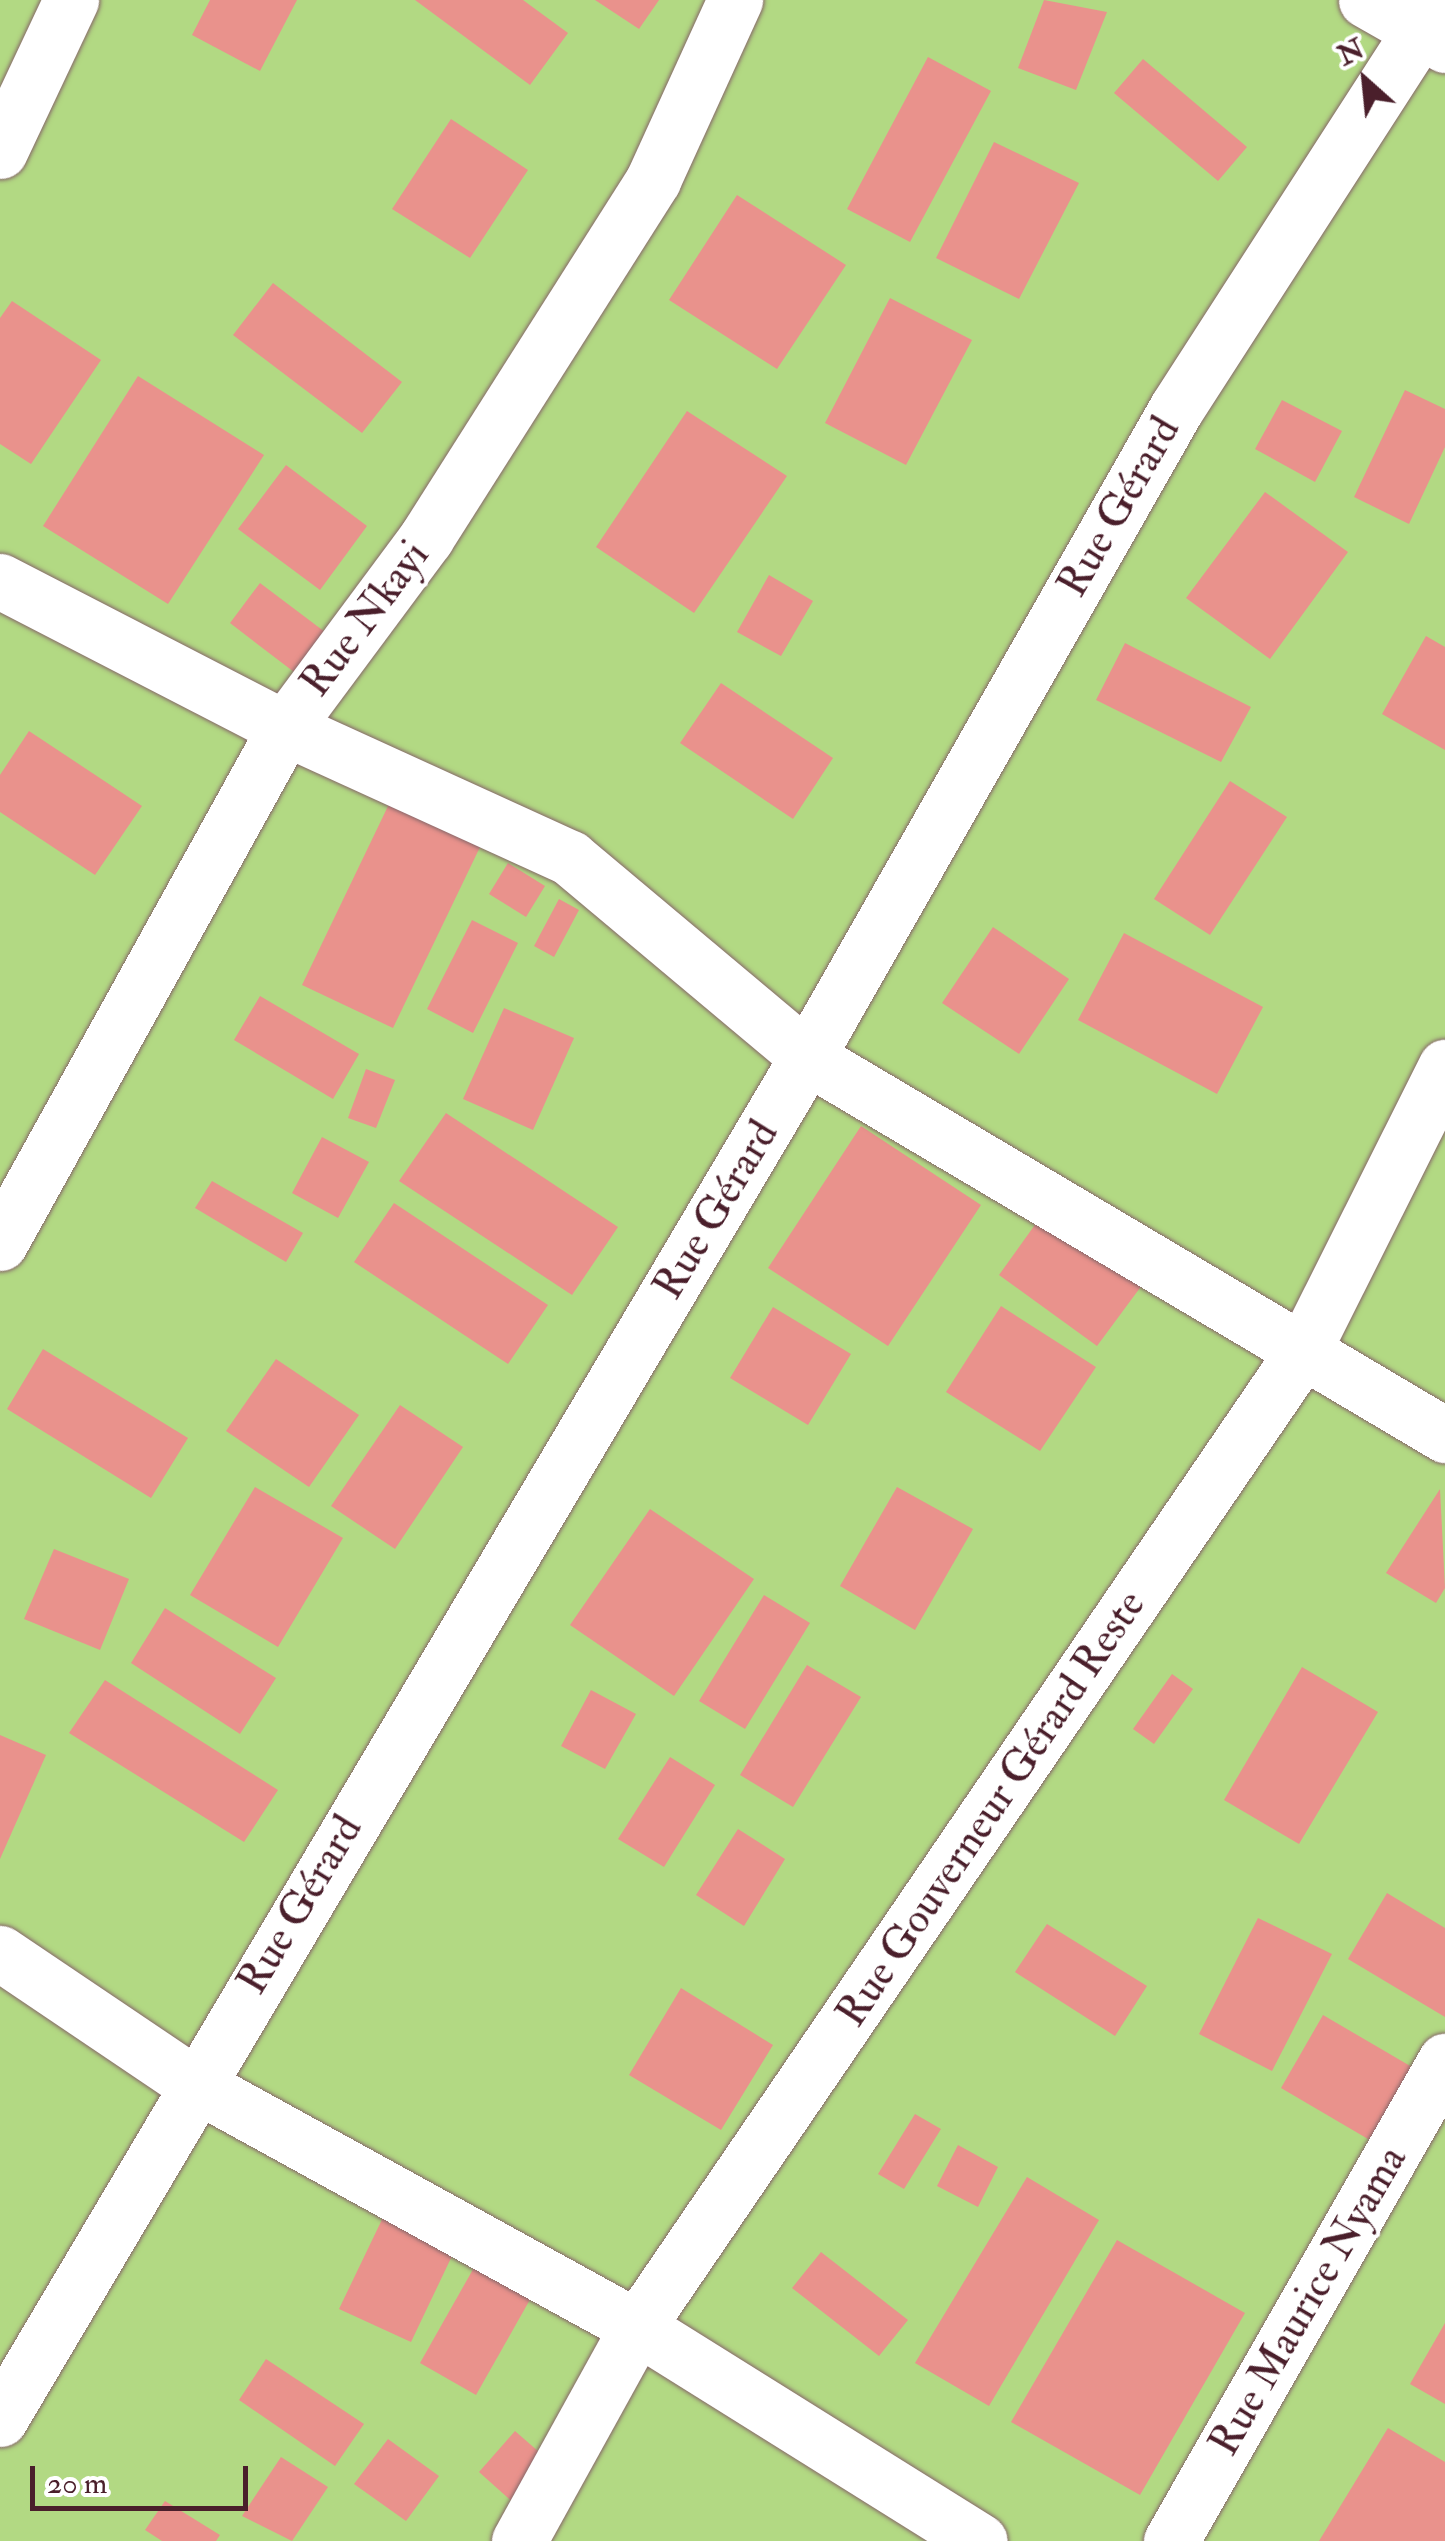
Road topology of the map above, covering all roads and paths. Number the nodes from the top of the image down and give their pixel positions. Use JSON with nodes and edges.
{"nodes":[{"id":1,"x":71,"y":0,"type":"edge"},
{"id":2,"x":735,"y":0,"type":"edge"},
{"id":3,"x":1366,"y":0,"type":"edge"},
{"id":4,"x":1431,"y":26,"type":"edge"},
{"id":5,"x":0,"y":151,"type":"edge"},
{"id":6,"x":0,"y":580,"type":"edge"},
{"id":7,"x":285,"y":728,"type":"junction"},
{"id":8,"x":807,"y":1057,"type":"junction"},
{"id":9,"x":1445,"y":1066,"type":"edge"},
{"id":10,"x":0,"y":1243,"type":"edge"},
{"id":11,"x":1303,"y":1351,"type":"junction"},
{"id":12,"x":1445,"y":1435,"type":"edge"},
{"id":13,"x":0,"y":1953,"type":"edge"},
{"id":14,"x":1445,"y":2061,"type":"edge"},
{"id":15,"x":193,"y":2083,"type":"junction"},
{"id":16,"x":637,"y":2327,"type":"junction"},
{"id":17,"x":0,"y":2419,"type":"edge"},
{"id":18,"x":519,"y":2541,"type":"edge"},
{"id":19,"x":980,"y":2541,"type":"edge"},
{"id":20,"x":1171,"y":2541,"type":"edge"}],
"edges":[{"from":1,"to":5,"type":"street"},
{"from":2,"to":7,"type":"street","name":"Rue Nkayi"},
{"from":3,"to":4,"type":"street"},
{"from":4,"to":8,"type":"street","name":"Rue Gérard"},
{"from":6,"to":7,"type":"street"},
{"from":7,"to":8,"type":"street"},
{"from":7,"to":10,"type":"street","name":"Rue Nkayi"},
{"from":8,"to":11,"type":"street"},
{"from":8,"to":15,"type":"street","name":"Rue Gérard"},
{"from":9,"to":11,"type":"street","name":"Rue Gouverneur Gérard Reste"},
{"from":11,"to":12,"type":"street"},
{"from":11,"to":16,"type":"street","name":"Rue Gouverneur Gérard Reste"},
{"from":13,"to":15,"type":"street"},
{"from":14,"to":20,"type":"street","name":"Rue Maurice Nyama"},
{"from":15,"to":16,"type":"street"},
{"from":15,"to":17,"type":"street","name":"Rue Gérard"},
{"from":16,"to":18,"type":"street","name":"Rue Gouverneur Gérard Reste"},
{"from":16,"to":19,"type":"street"}]}
